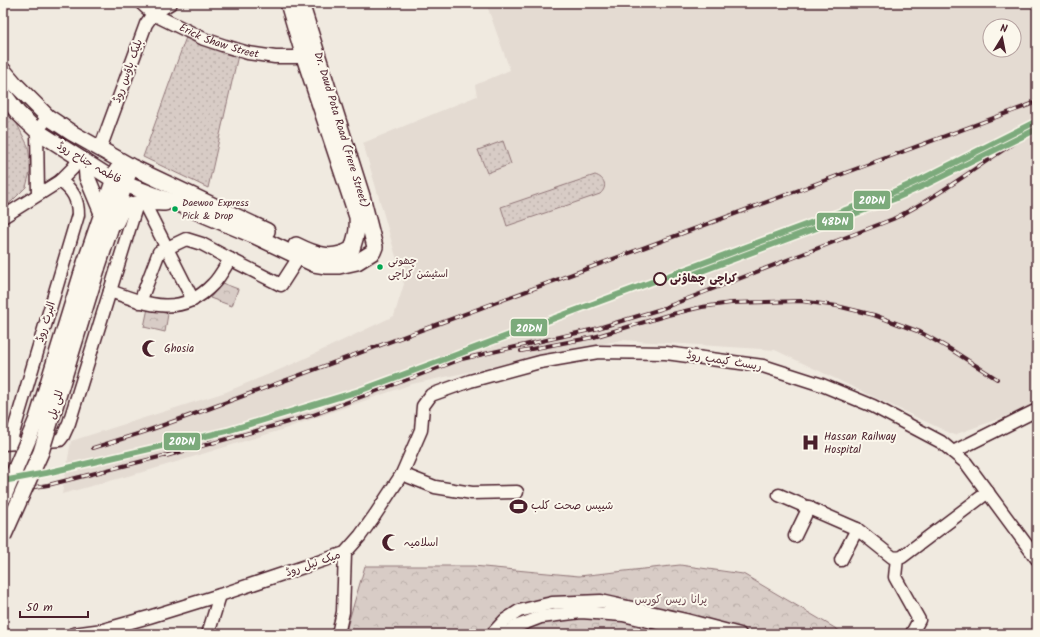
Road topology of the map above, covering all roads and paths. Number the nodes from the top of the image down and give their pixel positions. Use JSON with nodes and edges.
{"nodes":[{"id":1,"x":141,"y":3,"type":"edge"},
{"id":2,"x":171,"y":3,"type":"edge"},
{"id":3,"x":288,"y":3,"type":"edge"},
{"id":4,"x":301,"y":3,"type":"edge"},
{"id":5,"x":153,"y":14,"type":"junction"},
{"id":6,"x":304,"y":57,"type":"junction"},
{"id":7,"x":3,"y":70,"type":"edge"},
{"id":8,"x":3,"y":94,"type":"edge"},
{"id":9,"x":48,"y":117,"type":"junction"},
{"id":10,"x":37,"y":131,"type":"junction"},
{"id":11,"x":100,"y":149,"type":"junction"},
{"id":12,"x":83,"y":161,"type":"junction"},
{"id":13,"x":126,"y":163,"type":"junction"},
{"id":14,"x":60,"y":181,"type":"junction"},
{"id":15,"x":119,"y":181,"type":"junction"},
{"id":16,"x":38,"y":194,"type":"junction"},
{"id":17,"x":176,"y":203,"type":"junction"},
{"id":18,"x":141,"y":204,"type":"junction"},
{"id":19,"x":102,"y":213,"type":"junction"},
{"id":20,"x":3,"y":217,"type":"edge"},
{"id":21,"x":353,"y":246,"type":"joint"},
{"id":22,"x":167,"y":249,"type":"junction"},
{"id":23,"x":102,"y":253,"type":"junction"},
{"id":24,"x":368,"y":256,"type":"joint"},
{"id":25,"x":299,"y":257,"type":"junction"},
{"id":26,"x":230,"y":259,"type":"junction"},
{"id":27,"x":91,"y":266,"type":"junction"},
{"id":28,"x":110,"y":292,"type":"junction"},
{"id":29,"x":193,"y":300,"type":"junction"},
{"id":30,"x":140,"y":302,"type":"junction"},
{"id":31,"x":1037,"y":410,"type":"edge"},
{"id":32,"x":6,"y":443,"type":"edge"},
{"id":33,"x":953,"y":452,"type":"junction"},
{"id":34,"x":402,"y":474,"type":"junction"},
{"id":35,"x":517,"y":492,"type":"dead end"},
{"id":36,"x":988,"y":492,"type":"junction"},
{"id":37,"x":779,"y":495,"type":"dead end"},
{"id":38,"x":3,"y":498,"type":"edge"},
{"id":39,"x":809,"y":507,"type":"junction"},
{"id":40,"x":857,"y":528,"type":"junction"},
{"id":41,"x":795,"y":536,"type":"dead end"},
{"id":42,"x":3,"y":537,"type":"edge"},
{"id":43,"x":345,"y":553,"type":"junction"},
{"id":44,"x":897,"y":558,"type":"junction"},
{"id":45,"x":1037,"y":559,"type":"edge"},
{"id":46,"x":841,"y":560,"type":"dead end"},
{"id":47,"x":220,"y":595,"type":"junction"},
{"id":48,"x":73,"y":634,"type":"edge"},
{"id":49,"x":208,"y":634,"type":"edge"},
{"id":50,"x":338,"y":634,"type":"edge"},
{"id":51,"x":492,"y":634,"type":"edge"},
{"id":52,"x":507,"y":634,"type":"edge"},
{"id":53,"x":703,"y":634,"type":"edge"},
{"id":54,"x":740,"y":634,"type":"edge"},
{"id":55,"x":912,"y":634,"type":"edge"}],
"edges":[{"from":1,"to":5,"type":"street","name":"Erick Shaw Street"},
{"from":2,"to":5,"type":"street","name":"بلیک ہاؤس روڈ"},
{"from":3,"to":6,"type":"main road","name":"Dr. Daud Pota Road (Frere Street)"},
{"from":4,"to":24,"type":"main road","name":"Dr. Daud Pota Road (Frere Street)"},
{"from":5,"to":6,"type":"street","name":"Erick Shaw Street"},
{"from":5,"to":11,"type":"street","name":"بلیک ہاؤس روڈ"},
{"from":6,"to":21,"type":"main road","name":"Dr. Daud Pota Road (Frere Street)"},
{"from":7,"to":9,"type":"main road","name":"فاطمہ جناح روڈ"},
{"from":8,"to":10,"type":"main road","name":"فاطمہ جناح روڈ"},
{"from":9,"to":10,"type":"street"},
{"from":9,"to":11,"type":"main road","name":"فاطمہ جناح روڈ"},
{"from":10,"to":12,"type":"main road","name":"فاطمہ جناح روڈ"},
{"from":10,"to":16,"type":"street"},
{"from":11,"to":13,"type":"main road","name":"فاطمہ جناح روڈ"},
{"from":12,"to":14,"type":"street"},
{"from":12,"to":15,"type":"main road","name":"فاطمہ جناح روڈ"},
{"from":12,"to":19,"type":"main road"},
{"from":13,"to":15,"type":"main road"},
{"from":13,"to":21,"type":"main road","name":"فاطمہ جناح روڈ"},
{"from":14,"to":16,"type":"street"},
{"from":14,"to":32,"type":"street","name":"البرٹ روڈ"},
{"from":15,"to":17,"type":"main road","name":"فاطمہ جناح روڈ"},
{"from":15,"to":19,"type":"main road"},
{"from":15,"to":23,"type":"main road"},
{"from":16,"to":20,"type":"street"},
{"from":17,"to":18,"type":"main road"},
{"from":17,"to":25,"type":"main road","name":"فاطمہ جناح روڈ"},
{"from":18,"to":22,"type":"street"},
{"from":18,"to":23,"type":"main road"},
{"from":18,"to":28,"type":"street"},
{"from":19,"to":27,"type":"main road"},
{"from":22,"to":26,"type":"street"},
{"from":22,"to":29,"type":"street"},
{"from":22,"to":30,"type":"street"},
{"from":23,"to":27,"type":"main road"},
{"from":24,"to":25,"type":"main road","name":"فاطمہ جناح روڈ"},
{"from":25,"to":26,"type":"street"},
{"from":26,"to":29,"type":"street"},
{"from":27,"to":38,"type":"main road","name":"للی پل","bridge":true},
{"from":27,"to":42,"type":"main road","name":"للی پل","bridge":true},
{"from":28,"to":30,"type":"street"},
{"from":28,"to":32,"type":"street"},
{"from":29,"to":30,"type":"street"},
{"from":31,"to":33,"type":"street"},
{"from":33,"to":34,"type":"street","name":"ریسٹ کیمپ روڈ"},
{"from":33,"to":36,"type":"street","name":"ریسٹ کیمپ روڈ"},
{"from":34,"to":35,"type":"street"},
{"from":34,"to":43,"type":"street","name":"میک نیل روڈ"},
{"from":36,"to":44,"type":"street"},
{"from":36,"to":45,"type":"street","name":"ریسٹ کیمپ روڈ"},
{"from":37,"to":39,"type":"street"},
{"from":39,"to":40,"type":"street"},
{"from":39,"to":41,"type":"street"},
{"from":40,"to":44,"type":"street"},
{"from":40,"to":46,"type":"street"},
{"from":43,"to":47,"type":"street","name":"میک نیل روڈ"},
{"from":43,"to":50,"type":"street"},
{"from":44,"to":55,"type":"street"},
{"from":47,"to":48,"type":"street","name":"میک نیل روڈ"},
{"from":47,"to":49,"type":"street"},
{"from":51,"to":54,"type":"street"},
{"from":52,"to":53,"type":"street"}]}
